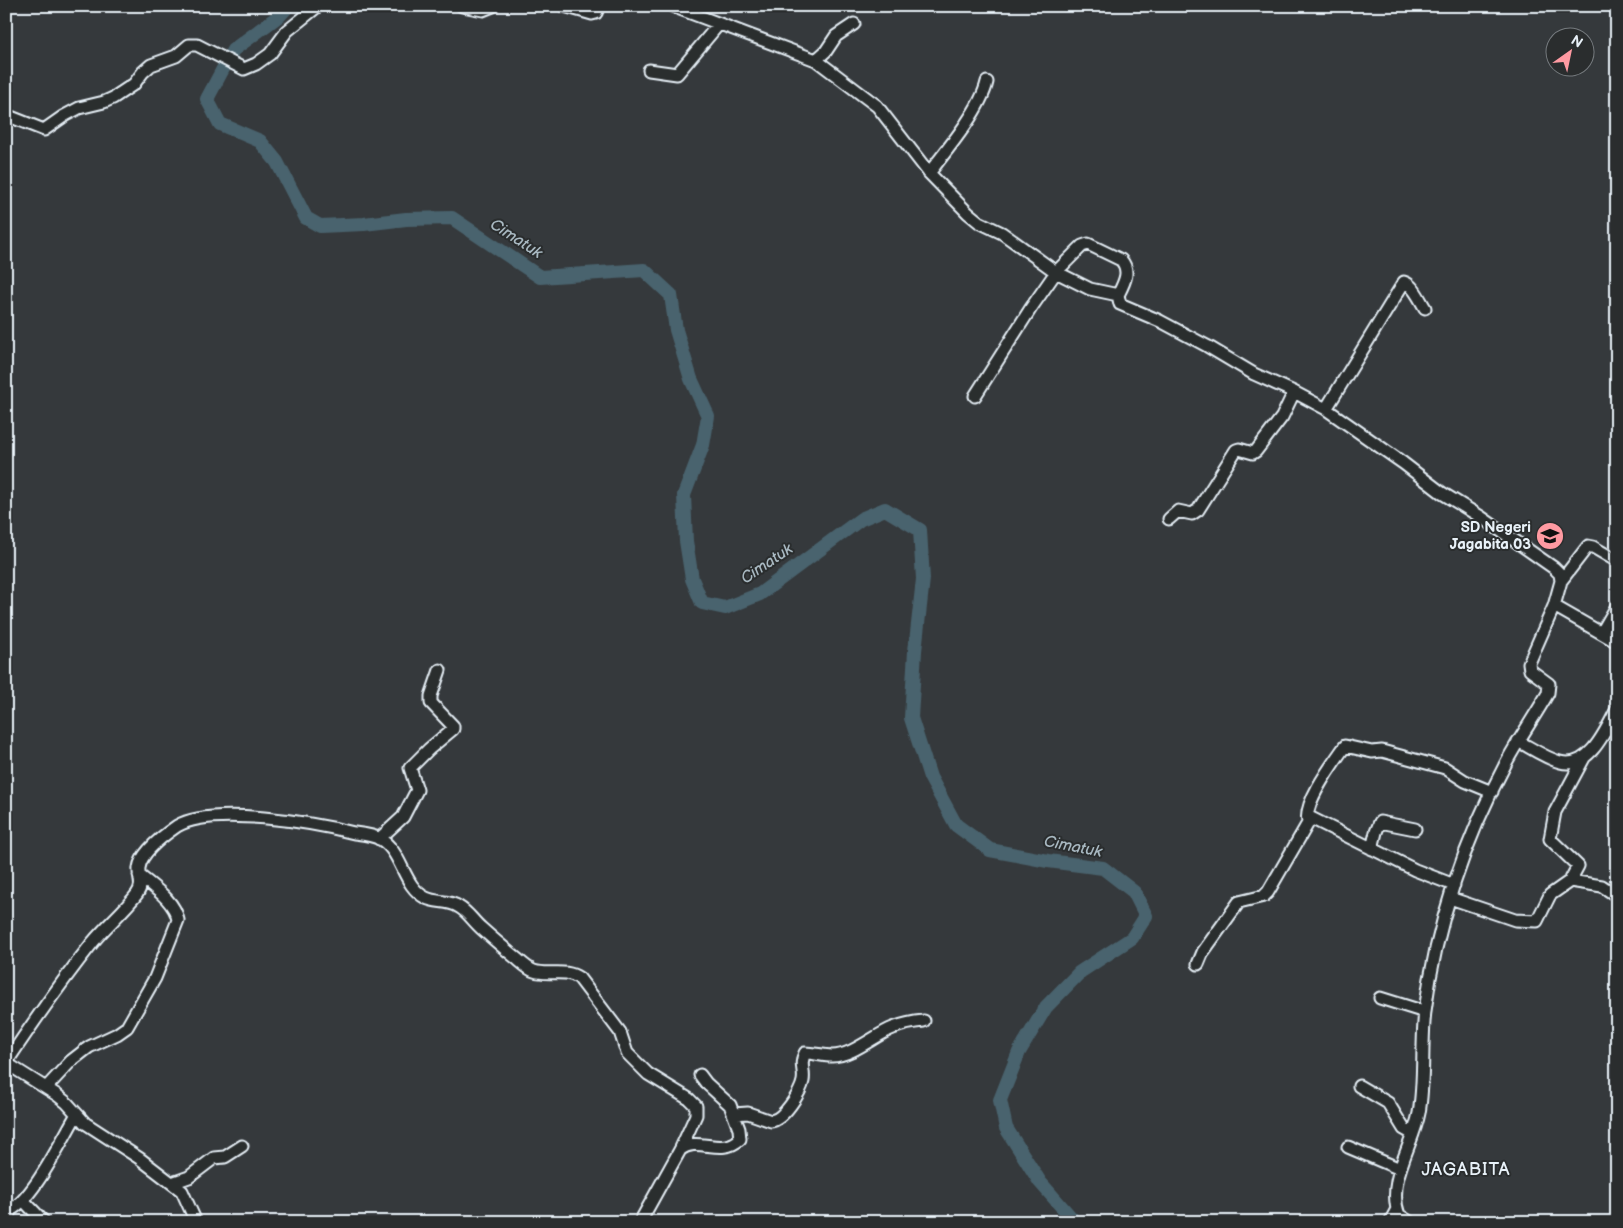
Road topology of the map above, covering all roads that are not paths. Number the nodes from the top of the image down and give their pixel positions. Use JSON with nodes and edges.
{"nodes":[{"id":1,"x":318,"y":6,"type":"edge"},
{"id":2,"x":462,"y":6,"type":"edge"},
{"id":3,"x":492,"y":6,"type":"edge"},
{"id":4,"x":564,"y":6,"type":"edge"},
{"id":5,"x":599,"y":6,"type":"edge"},
{"id":6,"x":672,"y":6,"type":"edge"},
{"id":7,"x":700,"y":11,"type":"edge"},
{"id":8,"x":719,"y":24,"type":"junction"},
{"id":9,"x":854,"y":24,"type":"dead end"},
{"id":10,"x":816,"y":60,"type":"junction"},
{"id":11,"x":649,"y":70,"type":"dead end"},
{"id":12,"x":987,"y":82,"type":"dead end"},
{"id":13,"x":6,"y":115,"type":"edge"},
{"id":14,"x":929,"y":173,"type":"junction"},
{"id":15,"x":1056,"y":272,"type":"junction"},
{"id":16,"x":1118,"y":295,"type":"junction"},
{"id":17,"x":1425,"y":308,"type":"dead end"},
{"id":18,"x":1294,"y":392,"type":"junction"},
{"id":19,"x":975,"y":396,"type":"dead end"},
{"id":20,"x":1326,"y":409,"type":"junction"},
{"id":21,"x":1169,"y":519,"type":"dead end"},
{"id":22,"x":1617,"y":560,"type":"edge"},
{"id":23,"x":1561,"y":581,"type":"junction"},
{"id":24,"x":1554,"y":606,"type":"junction"},
{"id":25,"x":1617,"y":606,"type":"edge"},
{"id":26,"x":1602,"y":632,"type":"junction"},
{"id":27,"x":1617,"y":642,"type":"edge"},
{"id":28,"x":440,"y":670,"type":"dead end"},
{"id":29,"x":1617,"y":709,"type":"edge"},
{"id":30,"x":1518,"y":741,"type":"junction"},
{"id":31,"x":1584,"y":758,"type":"junction"},
{"id":32,"x":1492,"y":792,"type":"junction"},
{"id":33,"x":1308,"y":821,"type":"junction"},
{"id":34,"x":1415,"y":829,"type":"dead end"},
{"id":35,"x":379,"y":839,"type":"junction"},
{"id":36,"x":1372,"y":849,"type":"junction"},
{"id":37,"x":140,"y":875,"type":"junction"},
{"id":38,"x":1570,"y":881,"type":"junction"},
{"id":39,"x":1454,"y":885,"type":"junction"},
{"id":40,"x":1617,"y":896,"type":"edge"},
{"id":41,"x":1450,"y":898,"type":"junction"},
{"id":42,"x":1198,"y":964,"type":"dead end"},
{"id":43,"x":1380,"y":998,"type":"dead end"},
{"id":44,"x":1425,"y":1012,"type":"junction"},
{"id":45,"x":924,"y":1021,"type":"dead end"},
{"id":46,"x":6,"y":1063,"type":"edge"},
{"id":47,"x":700,"y":1074,"type":"dead end"},
{"id":48,"x":1359,"y":1086,"type":"dead end"},
{"id":49,"x":46,"y":1088,"type":"junction"},
{"id":50,"x":77,"y":1114,"type":"junction"},
{"id":51,"x":734,"y":1114,"type":"junction"},
{"id":52,"x":1413,"y":1134,"type":"junction"},
{"id":53,"x":242,"y":1146,"type":"dead end"},
{"id":54,"x":1348,"y":1147,"type":"dead end"},
{"id":55,"x":680,"y":1150,"type":"junction"},
{"id":56,"x":1400,"y":1169,"type":"junction"},
{"id":57,"x":172,"y":1183,"type":"junction"},
{"id":58,"x":24,"y":1200,"type":"junction"},
{"id":59,"x":1397,"y":1209,"type":"junction"},
{"id":60,"x":6,"y":1212,"type":"edge"},
{"id":61,"x":44,"y":1222,"type":"edge"},
{"id":62,"x":196,"y":1222,"type":"edge"},
{"id":63,"x":640,"y":1222,"type":"edge"},
{"id":64,"x":1390,"y":1222,"type":"edge"},
{"id":65,"x":1410,"y":1222,"type":"edge"}],
"edges":[{"from":1,"to":13,"type":"street"},
{"from":2,"to":3,"type":"street"},
{"from":4,"to":5,"type":"street"},
{"from":6,"to":7,"type":"street"},
{"from":7,"to":8,"type":"street"},
{"from":8,"to":10,"type":"street"},
{"from":8,"to":11,"type":"street"},
{"from":9,"to":10,"type":"street"},
{"from":10,"to":14,"type":"street"},
{"from":12,"to":14,"type":"street"},
{"from":14,"to":15,"type":"street"},
{"from":15,"to":16,"type":"street"},
{"from":15,"to":16,"type":"street"},
{"from":15,"to":19,"type":"street"},
{"from":16,"to":18,"type":"street"},
{"from":17,"to":20,"type":"street"},
{"from":18,"to":20,"type":"street"},
{"from":18,"to":21,"type":"street"},
{"from":20,"to":23,"type":"street"},
{"from":22,"to":23,"type":"street"},
{"from":23,"to":24,"type":"street"},
{"from":24,"to":26,"type":"street"},
{"from":24,"to":30,"type":"street"},
{"from":25,"to":26,"type":"street"},
{"from":26,"to":27,"type":"street"},
{"from":28,"to":35,"type":"street"},
{"from":29,"to":31,"type":"street"},
{"from":30,"to":31,"type":"street"},
{"from":30,"to":32,"type":"street"},
{"from":31,"to":38,"type":"street"},
{"from":32,"to":33,"type":"street"},
{"from":32,"to":39,"type":"street"},
{"from":33,"to":36,"type":"street"},
{"from":33,"to":42,"type":"street"},
{"from":34,"to":36,"type":"street"},
{"from":35,"to":37,"type":"street"},
{"from":35,"to":55,"type":"street"},
{"from":36,"to":39,"type":"street"},
{"from":37,"to":46,"type":"street"},
{"from":37,"to":49,"type":"street"},
{"from":38,"to":40,"type":"street"},
{"from":38,"to":41,"type":"street"},
{"from":39,"to":41,"type":"street"},
{"from":41,"to":44,"type":"street"},
{"from":43,"to":44,"type":"street"},
{"from":44,"to":52,"type":"street"},
{"from":45,"to":51,"type":"street"},
{"from":46,"to":49,"type":"street"},
{"from":47,"to":51,"type":"street"},
{"from":48,"to":52,"type":"street"},
{"from":49,"to":50,"type":"street"},
{"from":50,"to":57,"type":"street"},
{"from":50,"to":58,"type":"street"},
{"from":51,"to":55,"type":"street"},
{"from":52,"to":56,"type":"street"},
{"from":53,"to":57,"type":"street"},
{"from":54,"to":56,"type":"street"},
{"from":55,"to":63,"type":"street"},
{"from":56,"to":59,"type":"street"},
{"from":57,"to":62,"type":"street"},
{"from":58,"to":60,"type":"street"},
{"from":58,"to":61,"type":"street"},
{"from":59,"to":64,"type":"street"},
{"from":59,"to":65,"type":"street"}]}
